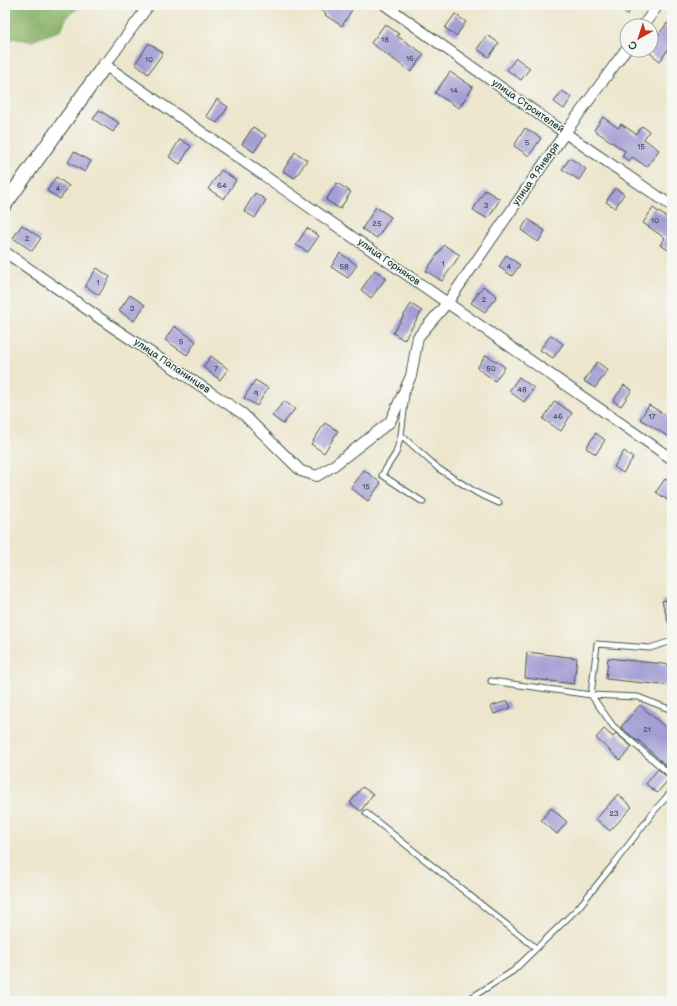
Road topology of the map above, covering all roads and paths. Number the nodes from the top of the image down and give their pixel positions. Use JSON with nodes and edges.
{"nodes":[{"id":1,"x":149,"y":5,"type":"edge"},
{"id":2,"x":385,"y":5,"type":"edge"},
{"id":3,"x":658,"y":5,"type":"edge"},
{"id":4,"x":649,"y":18,"type":"edge"},
{"id":5,"x":620,"y":58,"type":"edge"},
{"id":6,"x":105,"y":66,"type":"junction"},
{"id":7,"x":565,"y":133,"type":"junction"},
{"id":8,"x":5,"y":204,"type":"edge"},
{"id":9,"x":672,"y":206,"type":"edge"},
{"id":10,"x":5,"y":252,"type":"edge"},
{"id":11,"x":448,"y":302,"type":"junction"},
{"id":12,"x":407,"y":384,"type":"junction"},
{"id":13,"x":401,"y":435,"type":"junction"},
{"id":14,"x":672,"y":459,"type":"edge"},
{"id":15,"x":423,"y":502,"type":"dead end"},
{"id":16,"x":499,"y":503,"type":"dead end"},
{"id":17,"x":672,"y":641,"type":"edge"},
{"id":18,"x":491,"y":681,"type":"dead end"},
{"id":19,"x":591,"y":695,"type":"junction"},
{"id":20,"x":672,"y":710,"type":"edge"},
{"id":21,"x":672,"y":776,"type":"edge"},
{"id":22,"x":672,"y":791,"type":"edge"},
{"id":23,"x":366,"y":813,"type":"dead end"},
{"id":24,"x":536,"y":948,"type":"junction"},
{"id":25,"x":466,"y":1001,"type":"edge"}],
"edges":[{"from":1,"to":6,"type":"street"},
{"from":2,"to":7,"type":"street","name":"улица Строителей"},
{"from":3,"to":4,"type":"street"},
{"from":5,"to":7,"type":"street","name":"улица 9 Января"},
{"from":6,"to":8,"type":"street"},
{"from":6,"to":11,"type":"street","name":"улица Горняков"},
{"from":7,"to":9,"type":"street","name":"улица Строителей"},
{"from":7,"to":11,"type":"street","name":"улица 9 Января"},
{"from":10,"to":12,"type":"street","name":"улица Папанинцев"},
{"from":11,"to":12,"type":"street","name":"улица 9 Января"},
{"from":11,"to":14,"type":"street","name":"улица Горняков"},
{"from":12,"to":13,"type":"lane"},
{"from":13,"to":15,"type":"lane"},
{"from":13,"to":16,"type":"lane"},
{"from":17,"to":19,"type":"lane"},
{"from":18,"to":19,"type":"lane"},
{"from":19,"to":20,"type":"lane"},
{"from":19,"to":21,"type":"lane"},
{"from":22,"to":24,"type":"lane"},
{"from":23,"to":24,"type":"lane"},
{"from":24,"to":25,"type":"lane"}]}
